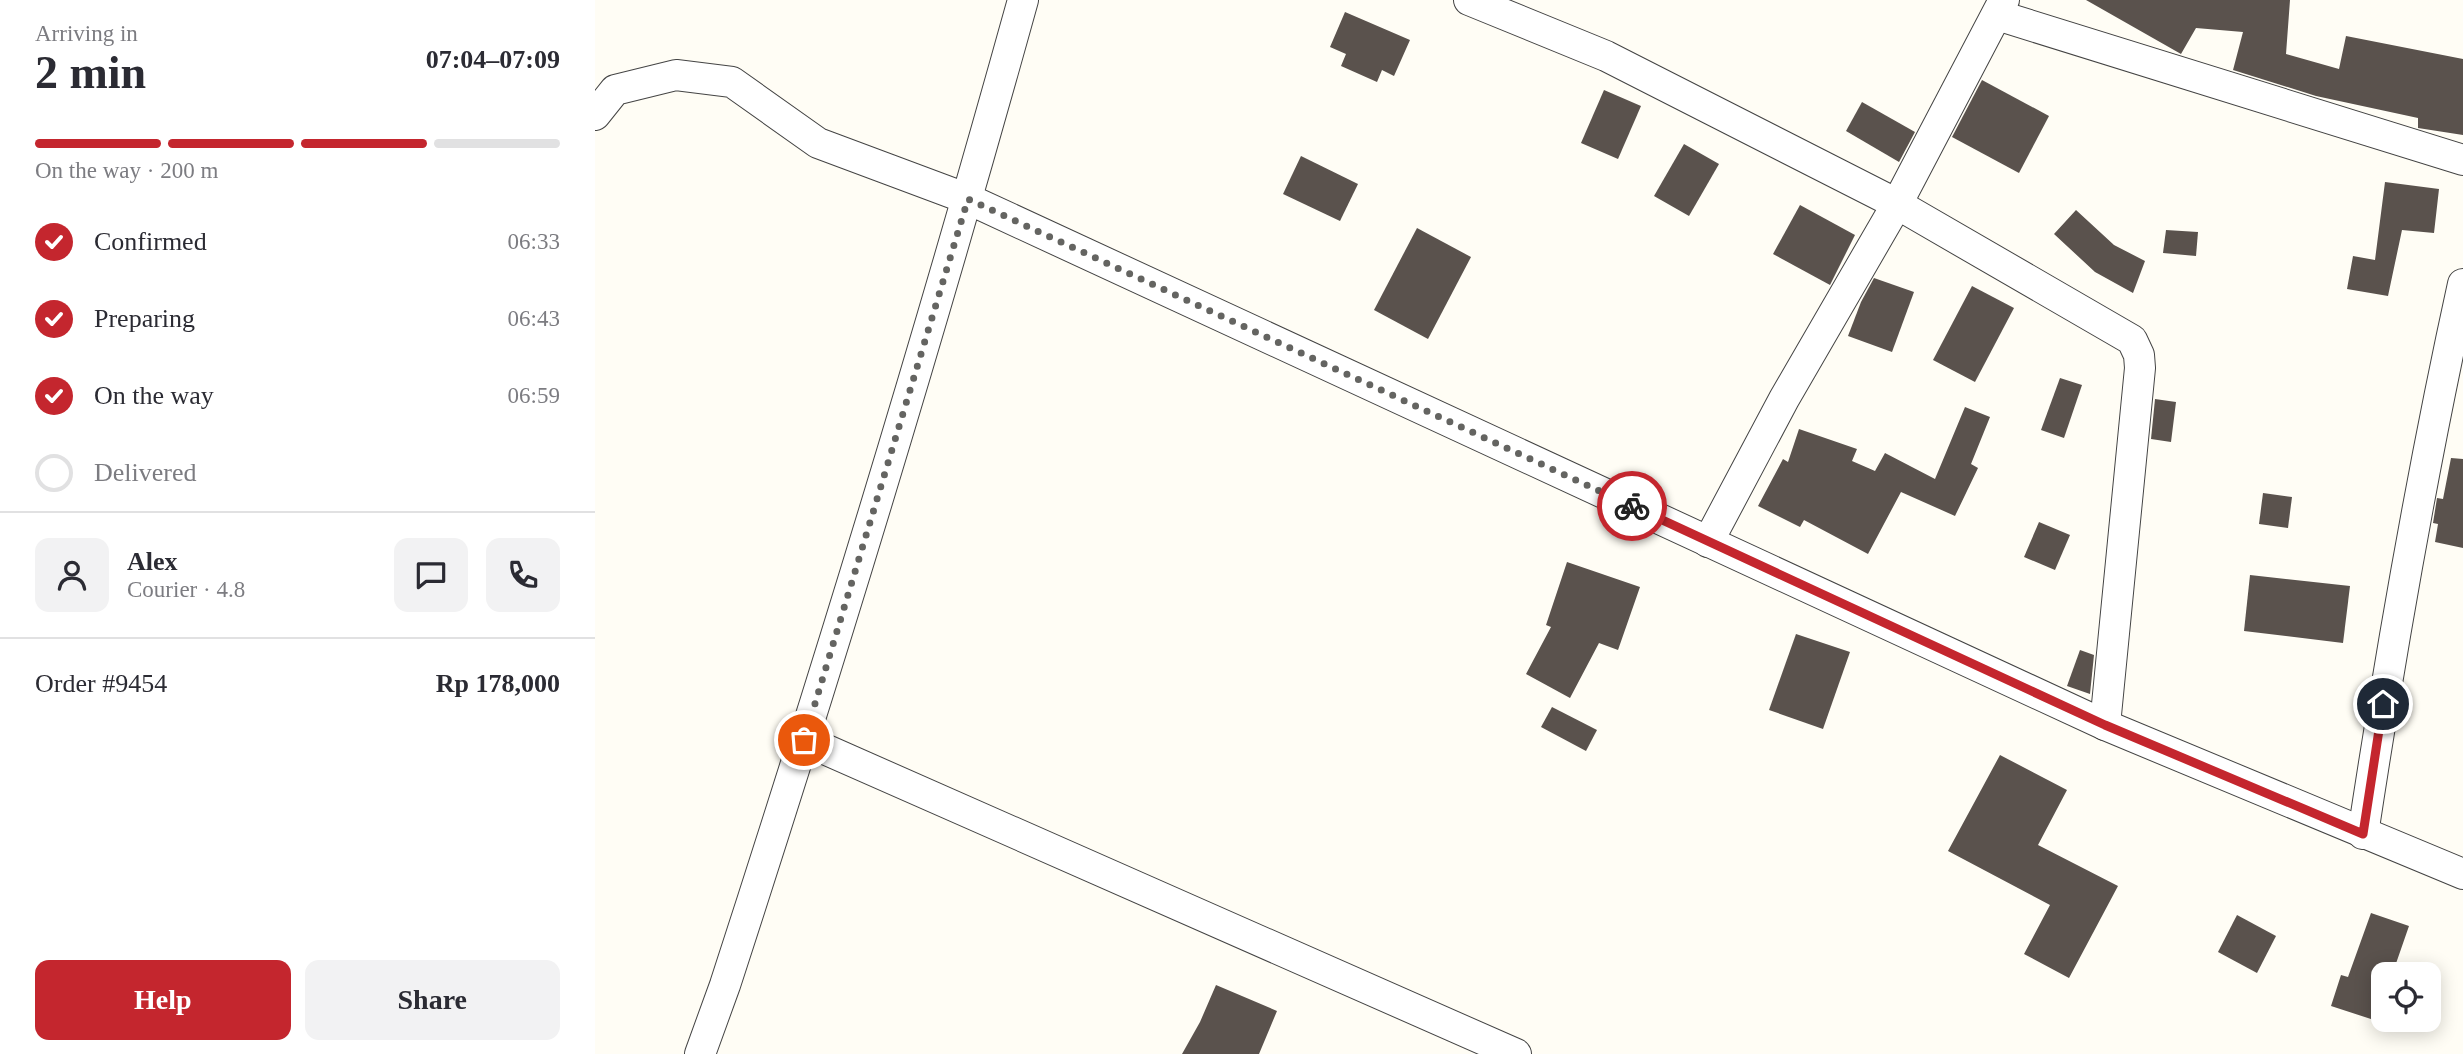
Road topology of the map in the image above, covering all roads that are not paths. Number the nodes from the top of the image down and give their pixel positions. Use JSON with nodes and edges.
{"nodes":[{"id":1,"x":1023,"y":0,"type":"edge"},
{"id":2,"x":1469,"y":0,"type":"edge"},
{"id":3,"x":2000,"y":8,"type":"edge"},
{"id":4,"x":595,"y":115,"type":"edge"},
{"id":5,"x":2463,"y":160,"type":"edge"},
{"id":6,"x":968,"y":199,"type":"junction"},
{"id":7,"x":1897,"y":204,"type":"junction"},
{"id":8,"x":2463,"y":284,"type":"edge"},
{"id":9,"x":1708,"y":542,"type":"junction"},
{"id":10,"x":2105,"y":725,"type":"junction"},
{"id":11,"x":804,"y":740,"type":"junction"},
{"id":12,"x":2363,"y":834,"type":"junction"},
{"id":13,"x":2463,"y":874,"type":"edge"},
{"id":14,"x":700,"y":1054,"type":"edge"},
{"id":15,"x":1516,"y":1054,"type":"edge"}],
"edges":[{"from":1,"to":6,"type":"street"},
{"from":2,"to":7,"type":"street"},
{"from":3,"to":5,"type":"street"},
{"from":3,"to":7,"type":"street"},
{"from":4,"to":6,"type":"street"},
{"from":6,"to":9,"type":"street"},
{"from":6,"to":11,"type":"street"},
{"from":7,"to":9,"type":"street"},
{"from":7,"to":10,"type":"street"},
{"from":8,"to":12,"type":"street"},
{"from":9,"to":10,"type":"street"},
{"from":10,"to":12,"type":"street"},
{"from":11,"to":14,"type":"street"},
{"from":11,"to":15,"type":"street"},
{"from":12,"to":13,"type":"street"}]}
